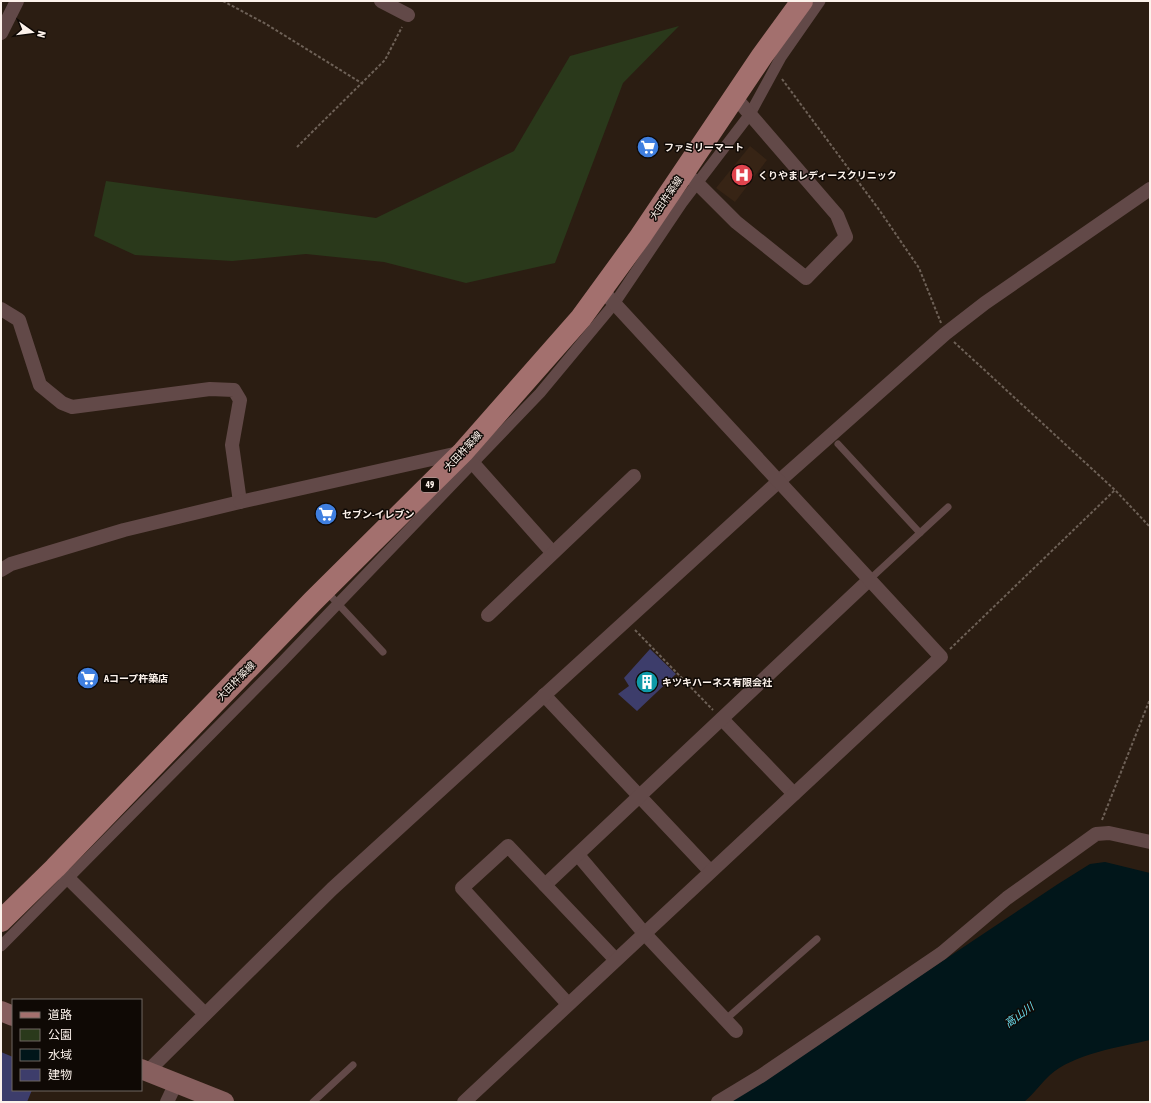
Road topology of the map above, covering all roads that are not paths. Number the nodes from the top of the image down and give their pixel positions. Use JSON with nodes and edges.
{"nodes":[{"id":1,"x":17,"y":1,"type":"edge"},
{"id":2,"x":381,"y":1,"type":"edge"},
{"id":3,"x":802,"y":1,"type":"edge"},
{"id":4,"x":820,"y":1,"type":"edge"},
{"id":5,"x":408,"y":15,"type":"road end"},
{"id":6,"x":1,"y":32,"type":"edge"},
{"id":7,"x":735,"y":97,"type":"junction"},
{"id":8,"x":750,"y":114,"type":"junction"},
{"id":9,"x":690,"y":177,"type":"junction"},
{"id":10,"x":1150,"y":189,"type":"edge"},
{"id":11,"x":608,"y":297,"type":"junction"},
{"id":12,"x":1,"y":309,"type":"edge"},
{"id":13,"x":838,"y":444,"type":"dead end"},
{"id":14,"x":467,"y":458,"type":"junction"},
{"id":15,"x":634,"y":476,"type":"dead end"},
{"id":16,"x":778,"y":482,"type":"junction"},
{"id":17,"x":240,"y":502,"type":"junction"},
{"id":18,"x":948,"y":507,"type":"dead end"},
{"id":19,"x":920,"y":533,"type":"junction"},
{"id":20,"x":552,"y":552,"type":"junction"},
{"id":21,"x":1,"y":570,"type":"edge"},
{"id":22,"x":869,"y":580,"type":"junction"},
{"id":23,"x":331,"y":596,"type":"junction"},
{"id":24,"x":488,"y":615,"type":"dead end"},
{"id":25,"x":383,"y":652,"type":"dead end"},
{"id":26,"x":544,"y":695,"type":"junction"},
{"id":27,"x":722,"y":719,"type":"junction"},
{"id":28,"x":794,"y":794,"type":"junction"},
{"id":29,"x":639,"y":797,"type":"junction"},
{"id":30,"x":1150,"y":842,"type":"edge"},
{"id":31,"x":578,"y":855,"type":"junction"},
{"id":32,"x":710,"y":871,"type":"junction"},
{"id":33,"x":62,"y":873,"type":"junction"},
{"id":34,"x":545,"y":885,"type":"junction"},
{"id":35,"x":1,"y":921,"type":"edge"},
{"id":36,"x":644,"y":933,"type":"junction"},
{"id":37,"x":816,"y":940,"type":"dead end"},
{"id":38,"x":1,"y":946,"type":"edge"},
{"id":39,"x":615,"y":959,"type":"junction"},
{"id":40,"x":568,"y":1004,"type":"junction"},
{"id":41,"x":1,"y":1011,"type":"edge"},
{"id":42,"x":205,"y":1014,"type":"junction"},
{"id":43,"x":12,"y":1016,"type":"edge"},
{"id":44,"x":725,"y":1020,"type":"junction"},
{"id":45,"x":736,"y":1031,"type":"dead end"},
{"id":46,"x":353,"y":1065,"type":"dead end"},
{"id":47,"x":144,"y":1070,"type":"edge"},
{"id":48,"x":176,"y":1083,"type":"junction"},
{"id":49,"x":167,"y":1102,"type":"edge"},
{"id":50,"x":224,"y":1102,"type":"edge"},
{"id":51,"x":313,"y":1102,"type":"edge"},
{"id":52,"x":464,"y":1102,"type":"edge"},
{"id":53,"x":718,"y":1102,"type":"edge"}],
"edges":[{"from":1,"to":6,"type":"street"},
{"from":2,"to":5,"type":"street"},
{"from":3,"to":7,"type":"main road","name":"大田杵築線","number":"49"},
{"from":4,"to":8,"type":"street"},
{"from":7,"to":8,"type":"street"},
{"from":7,"to":9,"type":"main road","name":"大田杵築線","number":"49"},
{"from":8,"to":9,"type":"street"},
{"from":8,"to":9,"type":"street"},
{"from":9,"to":11,"type":"main road","name":"大田杵築線","number":"49"},
{"from":10,"to":16,"type":"street"},
{"from":11,"to":14,"type":"main road","name":"大田杵築線","number":"49"},
{"from":11,"to":16,"type":"street"},
{"from":12,"to":17,"type":"street"},
{"from":13,"to":19,"type":"lane"},
{"from":14,"to":17,"type":"street"},
{"from":14,"to":20,"type":"street"},
{"from":14,"to":23,"type":"main road","name":"大田杵築線","number":"49"},
{"from":15,"to":20,"type":"street"},
{"from":16,"to":22,"type":"street"},
{"from":16,"to":26,"type":"street"},
{"from":17,"to":21,"type":"street"},
{"from":18,"to":19,"type":"lane"},
{"from":19,"to":22,"type":"lane"},
{"from":20,"to":24,"type":"street"},
{"from":22,"to":27,"type":"street"},
{"from":22,"to":28,"type":"street"},
{"from":23,"to":25,"type":"lane"},
{"from":23,"to":33,"type":"main road","name":"大田杵築線","number":"49"},
{"from":26,"to":29,"type":"street"},
{"from":26,"to":42,"type":"street"},
{"from":27,"to":28,"type":"street"},
{"from":27,"to":29,"type":"street"},
{"from":28,"to":32,"type":"street"},
{"from":29,"to":31,"type":"street"},
{"from":29,"to":32,"type":"street"},
{"from":30,"to":53,"type":"street"},
{"from":31,"to":34,"type":"street"},
{"from":31,"to":36,"type":"street"},
{"from":32,"to":36,"type":"street"},
{"from":33,"to":35,"type":"main road","name":"大田杵築線","number":"49"},
{"from":33,"to":38,"type":"street"},
{"from":33,"to":42,"type":"street"},
{"from":34,"to":39,"type":"street"},
{"from":34,"to":40,"type":"street"},
{"from":36,"to":39,"type":"street"},
{"from":36,"to":44,"type":"street"},
{"from":37,"to":44,"type":"lane"},
{"from":39,"to":40,"type":"street"},
{"from":40,"to":52,"type":"street"},
{"from":41,"to":43,"type":"main road"},
{"from":42,"to":47,"type":"street"},
{"from":44,"to":45,"type":"street"},
{"from":46,"to":51,"type":"lane"},
{"from":47,"to":48,"type":"main road"},
{"from":48,"to":49,"type":"street"},
{"from":48,"to":50,"type":"main road"}]}
